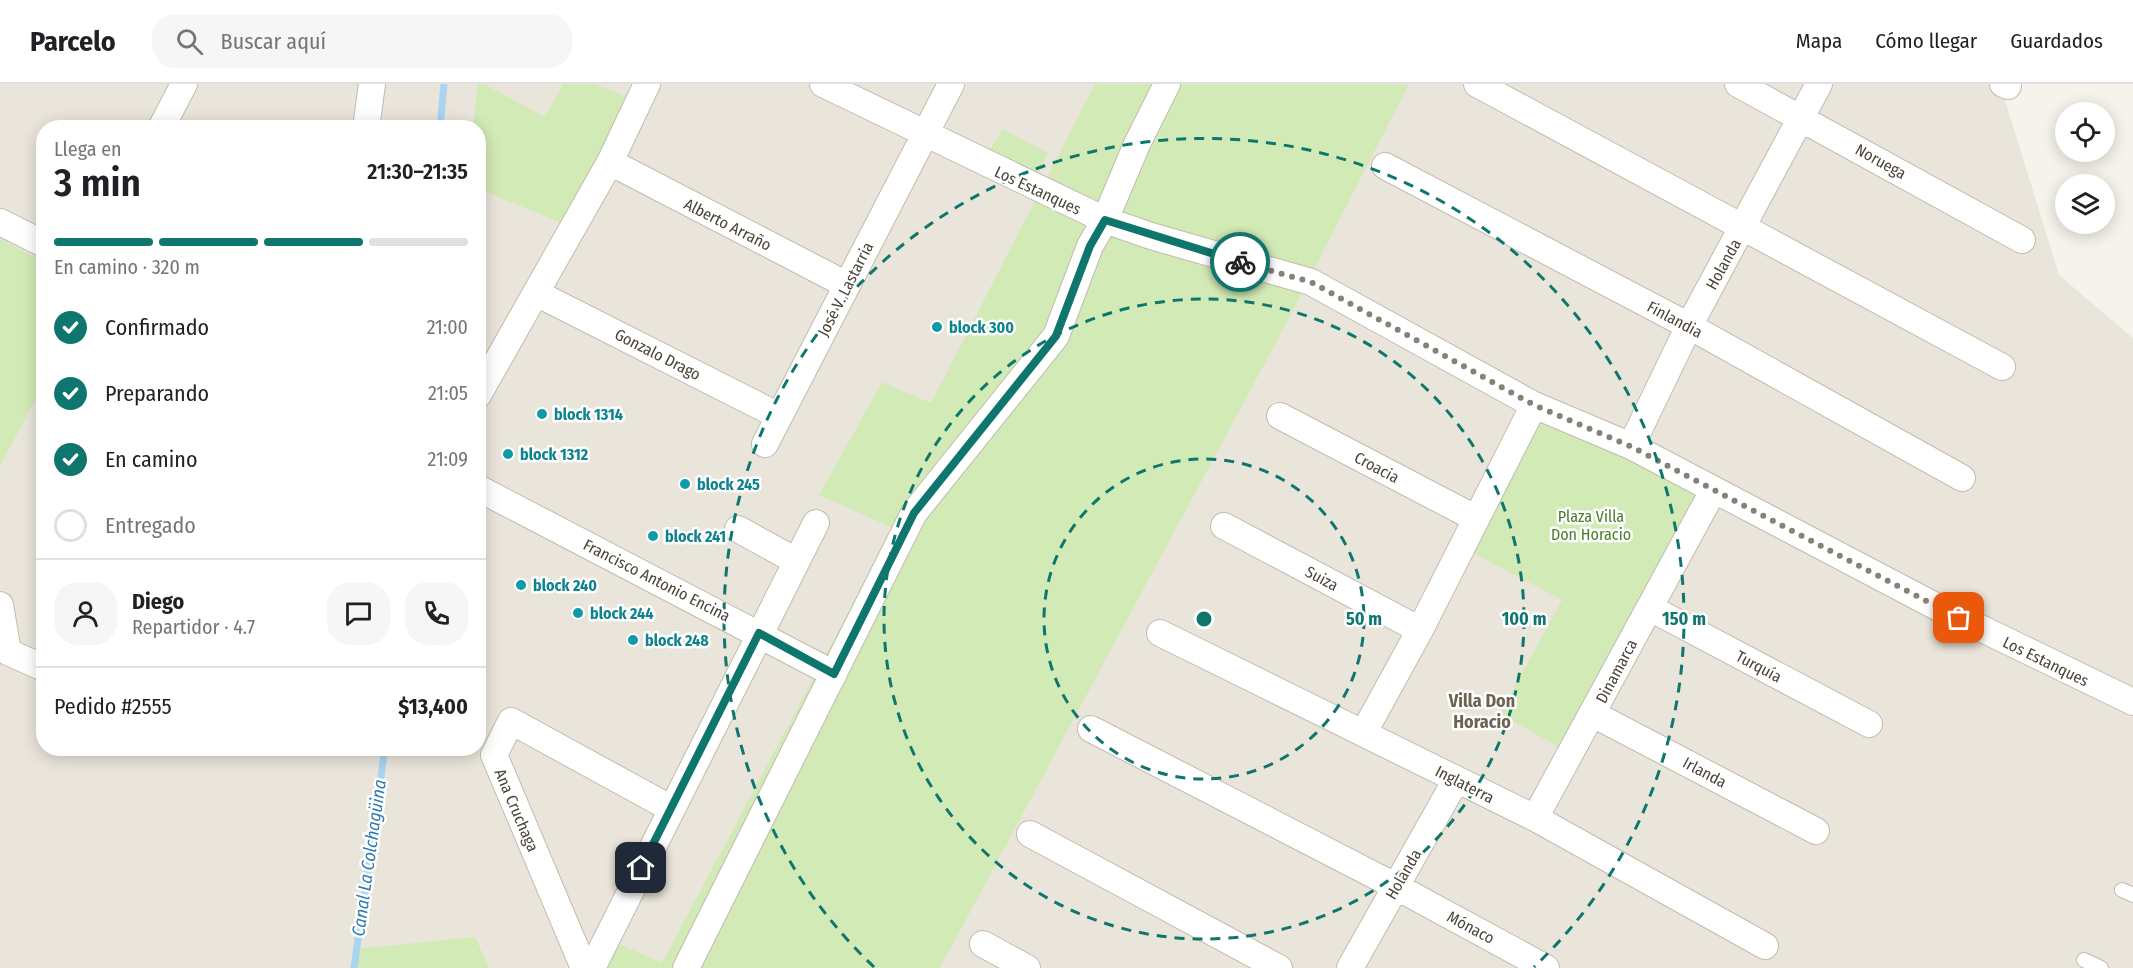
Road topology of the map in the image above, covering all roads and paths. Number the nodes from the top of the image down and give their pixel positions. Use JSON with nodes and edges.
{"nodes":[{"id":1,"x":184,"y":84,"type":"edge"},
{"id":2,"x":372,"y":84,"type":"edge"},
{"id":3,"x":647,"y":84,"type":"edge"},
{"id":4,"x":823,"y":84,"type":"edge"},
{"id":5,"x":951,"y":84,"type":"edge"},
{"id":6,"x":1167,"y":84,"type":"edge"},
{"id":7,"x":1477,"y":84,"type":"edge"},
{"id":8,"x":1738,"y":84,"type":"edge"},
{"id":9,"x":1819,"y":84,"type":"edge"},
{"id":10,"x":1803,"y":118,"type":"junction"},
{"id":11,"x":165,"y":120,"type":"edge"},
{"id":12,"x":367,"y":120,"type":"edge"},
{"id":13,"x":925,"y":135,"type":"junction"},
{"id":14,"x":610,"y":162,"type":"junction"},
{"id":15,"x":1385,"y":166,"type":"dead end"},
{"id":16,"x":1105,"y":220,"type":"junction"},
{"id":17,"x":0,"y":222,"type":"edge"},
{"id":18,"x":1744,"y":227,"type":"junction"},
{"id":19,"x":36,"y":240,"type":"edge"},
{"id":20,"x":2022,"y":240,"type":"dead end"},
{"id":21,"x":847,"y":285,"type":"junction"},
{"id":22,"x":536,"y":293,"type":"junction"},
{"id":23,"x":1689,"y":326,"type":"junction"},
{"id":24,"x":489,"y":356,"type":"edge"},
{"id":25,"x":2002,"y":367,"type":"dead end"},
{"id":26,"x":1534,"y":405,"type":"junction"},
{"id":27,"x":779,"y":416,"type":"junction"},
{"id":28,"x":1280,"y":416,"type":"dead end"},
{"id":29,"x":765,"y":444,"type":"dead end"},
{"id":30,"x":1630,"y":446,"type":"junction"},
{"id":31,"x":1962,"y":477,"type":"dead end"},
{"id":32,"x":1713,"y":491,"type":"junction"},
{"id":33,"x":486,"y":492,"type":"edge"},
{"id":34,"x":1475,"y":518,"type":"junction"},
{"id":35,"x":816,"y":523,"type":"dead end"},
{"id":36,"x":1224,"y":526,"type":"dead end"},
{"id":37,"x":738,"y":529,"type":"dead end"},
{"id":38,"x":796,"y":561,"type":"junction"},
{"id":39,"x":0,"y":605,"type":"edge"},
{"id":40,"x":1650,"y":608,"type":"junction"},
{"id":41,"x":1420,"y":630,"type":"junction"},
{"id":42,"x":759,"y":633,"type":"junction"},
{"id":43,"x":1160,"y":633,"type":"dead end"},
{"id":44,"x":36,"y":664,"type":"edge"},
{"id":45,"x":834,"y":674,"type":"junction"},
{"id":46,"x":2133,"y":702,"type":"edge"},
{"id":47,"x":1593,"y":714,"type":"junction"},
{"id":48,"x":1869,"y":724,"type":"dead end"},
{"id":49,"x":1091,"y":729,"type":"dead end"},
{"id":50,"x":1364,"y":732,"type":"junction"},
{"id":51,"x":1456,"y":780,"type":"junction"},
{"id":52,"x":670,"y":808,"type":"junction"},
{"id":53,"x":1535,"y":818,"type":"junction"},
{"id":54,"x":1816,"y":831,"type":"dead end"},
{"id":55,"x":1030,"y":834,"type":"dead end"},
{"id":56,"x":1395,"y":886,"type":"junction"},
{"id":57,"x":983,"y":944,"type":"dead end"},
{"id":58,"x":1765,"y":946,"type":"dead end"},
{"id":59,"x":2084,"y":960,"type":"dead end"},
{"id":60,"x":584,"y":968,"type":"edge"},
{"id":61,"x":592,"y":968,"type":"edge"},
{"id":62,"x":686,"y":968,"type":"edge"},
{"id":63,"x":1027,"y":968,"type":"edge"},
{"id":64,"x":1279,"y":968,"type":"edge"},
{"id":65,"x":1350,"y":968,"type":"edge"},
{"id":66,"x":1546,"y":968,"type":"edge"},
{"id":67,"x":2100,"y":968,"type":"edge"}],
"edges":[{"from":1,"to":11,"type":"street"},
{"from":2,"to":12,"type":"street"},
{"from":3,"to":14,"type":"street"},
{"from":4,"to":13,"type":"street","name":"Los Estanques"},
{"from":5,"to":13,"type":"street","name":"José V. Lastarria"},
{"from":6,"to":16,"type":"street"},
{"from":7,"to":18,"type":"street"},
{"from":8,"to":10,"type":"street","name":"Noruega"},
{"from":9,"to":10,"type":"street","name":"Holanda"},
{"from":10,"to":18,"type":"street","name":"Holanda"},
{"from":10,"to":20,"type":"street","name":"Noruega"},
{"from":13,"to":16,"type":"street","name":"Los Estanques"},
{"from":13,"to":21,"type":"street","name":"José V. Lastarria"},
{"from":14,"to":21,"type":"street","name":"Alberto Arraño"},
{"from":14,"to":22,"type":"street"},
{"from":15,"to":23,"type":"street","name":"Finlandia"},
{"from":16,"to":26,"type":"street","name":"Los Estanques"},
{"from":16,"to":45,"type":"street"},
{"from":17,"to":19,"type":"street"},
{"from":18,"to":23,"type":"street","name":"Holanda"},
{"from":18,"to":25,"type":"street"},
{"from":21,"to":27,"type":"street","name":"José V. Lastarria"},
{"from":22,"to":24,"type":"street"},
{"from":22,"to":27,"type":"street","name":"Gonzalo Drago"},
{"from":23,"to":30,"type":"street","name":"Holanda"},
{"from":23,"to":31,"type":"street","name":"Finlandia"},
{"from":26,"to":30,"type":"street","name":"Los Estanques"},
{"from":26,"to":34,"type":"street"},
{"from":27,"to":29,"type":"street","name":"José V. Lastarria"},
{"from":28,"to":34,"type":"street","name":"Croacia"},
{"from":30,"to":32,"type":"street","name":"Los Estanques"},
{"from":32,"to":40,"type":"street","name":"Dinamarca"},
{"from":32,"to":46,"type":"street","name":"Los Estanques"},
{"from":33,"to":42,"type":"street","name":"Francisco Antonio Encina"},
{"from":34,"to":41,"type":"street"},
{"from":35,"to":38,"type":"street"},
{"from":36,"to":41,"type":"street","name":"Suiza"},
{"from":37,"to":38,"type":"street"},
{"from":38,"to":42,"type":"street"},
{"from":39,"to":44,"type":"street"},
{"from":40,"to":47,"type":"street","name":"Dinamarca"},
{"from":40,"to":48,"type":"street","name":"Turquía"},
{"from":41,"to":50,"type":"street"},
{"from":42,"to":45,"type":"street","name":"Francisco Antonio Encina"},
{"from":42,"to":52,"type":"street"},
{"from":43,"to":50,"type":"street","name":"Inglaterra"},
{"from":45,"to":62,"type":"street"},
{"from":47,"to":53,"type":"street","name":"Dinamarca"},
{"from":47,"to":54,"type":"street","name":"Irlanda"},
{"from":49,"to":56,"type":"street","name":"Mónaco"},
{"from":50,"to":51,"type":"street","name":"Inglaterra"},
{"from":51,"to":53,"type":"street","name":"Inglaterra"},
{"from":51,"to":56,"type":"street","name":"Holanda"},
{"from":52,"to":60,"type":"street","name":"Ana Cruchaga"},
{"from":52,"to":61,"type":"street"},
{"from":53,"to":58,"type":"street","name":"Inglaterra"},
{"from":55,"to":64,"type":"street"},
{"from":56,"to":65,"type":"street","name":"Holanda"},
{"from":56,"to":66,"type":"street","name":"Mónaco"},
{"from":57,"to":63,"type":"street"},
{"from":59,"to":67,"type":"lane"}]}
